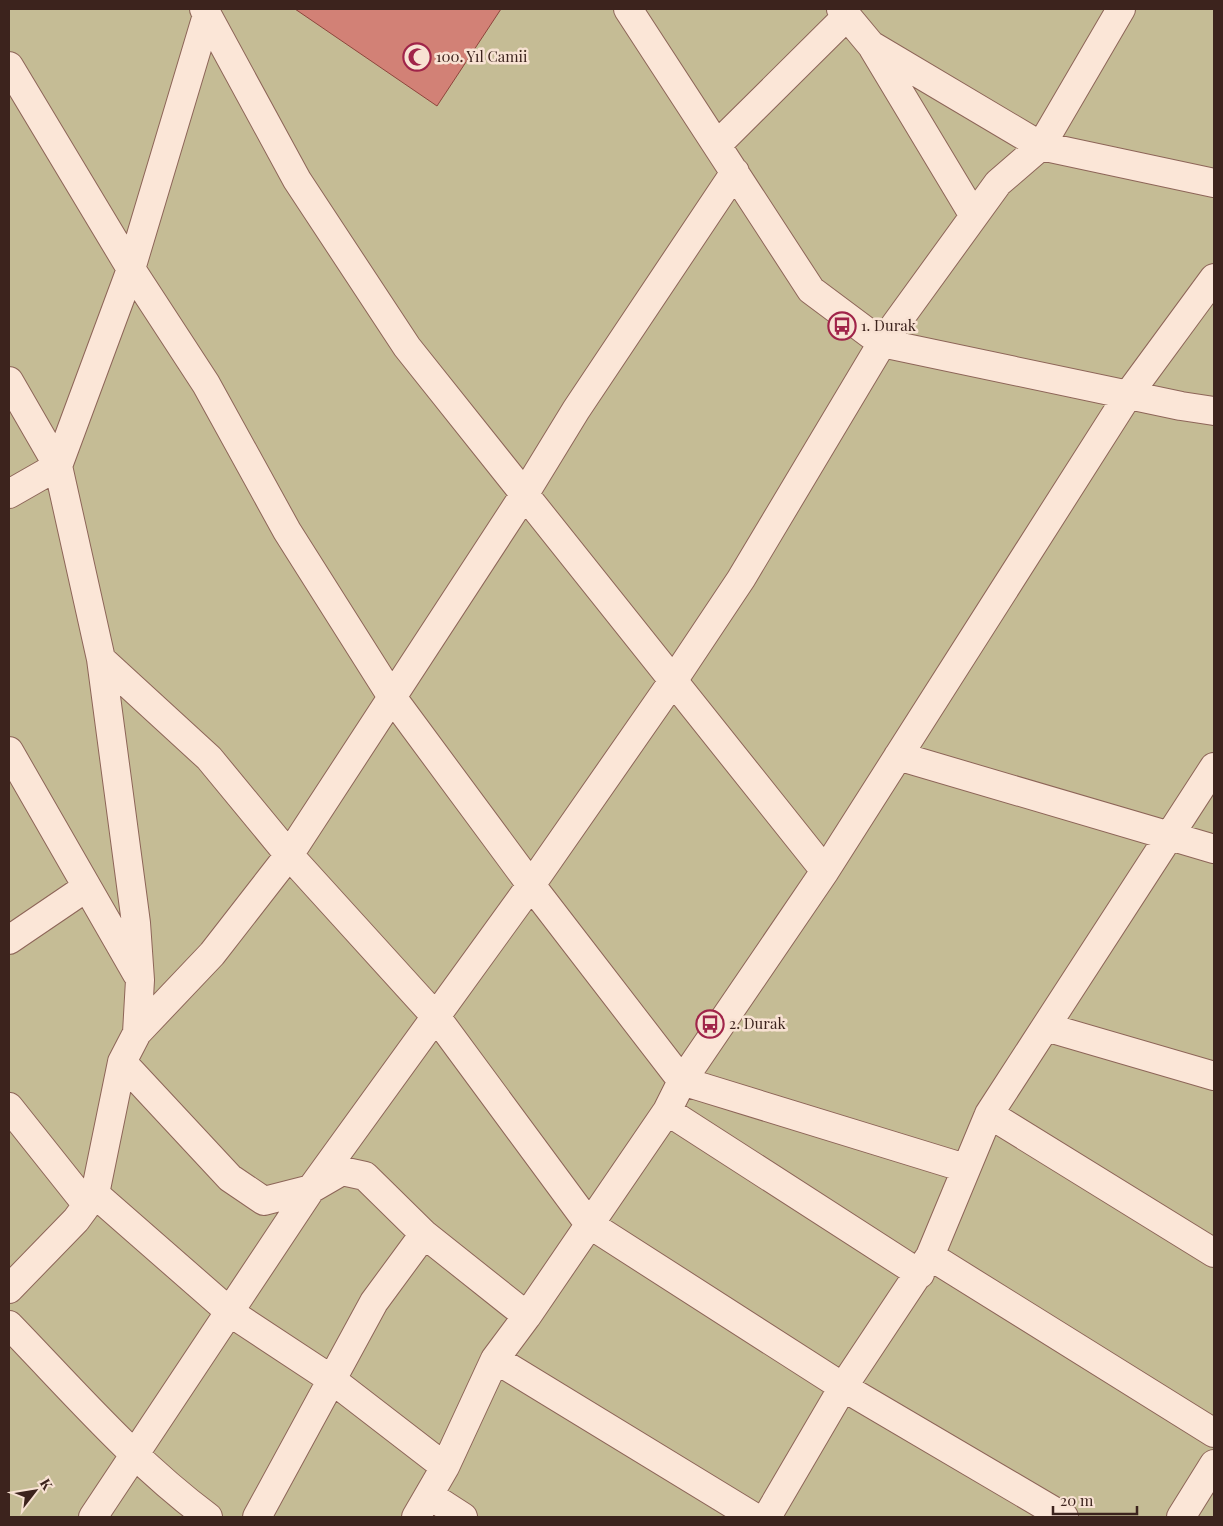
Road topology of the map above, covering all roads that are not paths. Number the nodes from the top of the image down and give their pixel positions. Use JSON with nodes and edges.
{"nodes":[{"id":1,"x":628,"y":9,"type":"edge"},
{"id":2,"x":1121,"y":9,"type":"edge"},
{"id":3,"x":206,"y":12,"type":"edge"},
{"id":4,"x":844,"y":13,"type":"edge"},
{"id":5,"x":871,"y":45,"type":"junction"},
{"id":6,"x":9,"y":66,"type":"edge"},
{"id":7,"x":716,"y":145,"type":"junction"},
{"id":8,"x":1041,"y":146,"type":"junction"},
{"id":9,"x":735,"y":172,"type":"junction"},
{"id":10,"x":1214,"y":183,"type":"edge"},
{"id":11,"x":974,"y":216,"type":"junction"},
{"id":12,"x":132,"y":269,"type":"junction"},
{"id":13,"x":1214,"y":278,"type":"edge"},
{"id":14,"x":882,"y":343,"type":"junction"},
{"id":15,"x":9,"y":381,"type":"edge"},
{"id":16,"x":1128,"y":395,"type":"junction"},
{"id":17,"x":1214,"y":411,"type":"edge"},
{"id":18,"x":58,"y":466,"type":"junction"},
{"id":19,"x":9,"y":494,"type":"edge"},
{"id":20,"x":524,"y":495,"type":"junction"},
{"id":21,"x":101,"y":659,"type":"junction"},
{"id":22,"x":673,"y":681,"type":"junction"},
{"id":23,"x":392,"y":697,"type":"junction"},
{"id":24,"x":898,"y":756,"type":"junction"},
{"id":25,"x":12,"y":765,"type":"edge"},
{"id":26,"x":1214,"y":767,"type":"edge"},
{"id":27,"x":1169,"y":836,"type":"junction"},
{"id":28,"x":1214,"y":849,"type":"edge"},
{"id":29,"x":289,"y":855,"type":"junction"},
{"id":30,"x":825,"y":871,"type":"junction"},
{"id":31,"x":532,"y":885,"type":"junction"},
{"id":32,"x":87,"y":887,"type":"junction"},
{"id":33,"x":9,"y":940,"type":"edge"},
{"id":34,"x":140,"y":980,"type":"junction"},
{"id":35,"x":436,"y":1018,"type":"junction"},
{"id":36,"x":1046,"y":1027,"type":"junction"},
{"id":37,"x":137,"y":1033,"type":"junction"},
{"id":38,"x":122,"y":1062,"type":"junction"},
{"id":39,"x":1214,"y":1076,"type":"edge"},
{"id":40,"x":682,"y":1081,"type":"junction"},
{"id":41,"x":9,"y":1107,"type":"edge"},
{"id":42,"x":667,"y":1111,"type":"junction"},
{"id":43,"x":990,"y":1114,"type":"junction"},
{"id":44,"x":965,"y":1168,"type":"junction"},
{"id":45,"x":311,"y":1189,"type":"junction"},
{"id":46,"x":91,"y":1199,"type":"junction"},
{"id":47,"x":589,"y":1224,"type":"junction"},
{"id":48,"x":424,"y":1234,"type":"junction"},
{"id":49,"x":1214,"y":1252,"type":"edge"},
{"id":50,"x":925,"y":1265,"type":"junction"},
{"id":51,"x":9,"y":1289,"type":"edge"},
{"id":52,"x":231,"y":1313,"type":"junction"},
{"id":53,"x":527,"y":1316,"type":"junction"},
{"id":54,"x":9,"y":1325,"type":"edge"},
{"id":55,"x":495,"y":1359,"type":"junction"},
{"id":56,"x":331,"y":1379,"type":"junction"},
{"id":57,"x":843,"y":1387,"type":"junction"},
{"id":58,"x":1214,"y":1433,"type":"edge"},
{"id":59,"x":134,"y":1455,"type":"junction"},
{"id":60,"x":1214,"y":1464,"type":"edge"},
{"id":61,"x":445,"y":1467,"type":"junction"},
{"id":62,"x":423,"y":1506,"type":"edge"},
{"id":63,"x":94,"y":1517,"type":"edge"},
{"id":64,"x":208,"y":1517,"type":"edge"},
{"id":65,"x":257,"y":1517,"type":"edge"},
{"id":66,"x":463,"y":1517,"type":"edge"},
{"id":67,"x":754,"y":1517,"type":"edge"},
{"id":68,"x":767,"y":1517,"type":"edge"},
{"id":69,"x":1064,"y":1517,"type":"edge"},
{"id":70,"x":1181,"y":1517,"type":"edge"}],
"edges":[{"from":1,"to":7,"type":"street"},
{"from":2,"to":8,"type":"street"},
{"from":3,"to":12,"type":"street"},
{"from":3,"to":20,"type":"street"},
{"from":4,"to":5,"type":"street"},
{"from":4,"to":7,"type":"street"},
{"from":5,"to":8,"type":"street"},
{"from":5,"to":11,"type":"street"},
{"from":6,"to":12,"type":"street"},
{"from":7,"to":9,"type":"street"},
{"from":8,"to":10,"type":"street"},
{"from":8,"to":11,"type":"street"},
{"from":9,"to":14,"type":"street"},
{"from":9,"to":20,"type":"street"},
{"from":11,"to":14,"type":"street"},
{"from":12,"to":18,"type":"street"},
{"from":12,"to":23,"type":"street"},
{"from":13,"to":16,"type":"street"},
{"from":14,"to":16,"type":"street"},
{"from":14,"to":22,"type":"street"},
{"from":15,"to":18,"type":"street"},
{"from":16,"to":17,"type":"street"},
{"from":16,"to":24,"type":"street"},
{"from":18,"to":19,"type":"street"},
{"from":18,"to":21,"type":"street"},
{"from":20,"to":22,"type":"street"},
{"from":20,"to":23,"type":"street"},
{"from":21,"to":29,"type":"street"},
{"from":21,"to":34,"type":"street"},
{"from":22,"to":30,"type":"street"},
{"from":22,"to":31,"type":"street"},
{"from":23,"to":29,"type":"street"},
{"from":23,"to":31,"type":"street"},
{"from":24,"to":27,"type":"street"},
{"from":24,"to":30,"type":"street"},
{"from":25,"to":32,"type":"street"},
{"from":26,"to":27,"type":"street"},
{"from":27,"to":28,"type":"street"},
{"from":27,"to":36,"type":"street"},
{"from":29,"to":35,"type":"street"},
{"from":29,"to":37,"type":"street"},
{"from":30,"to":40,"type":"street"},
{"from":31,"to":35,"type":"street"},
{"from":31,"to":40,"type":"street"},
{"from":32,"to":33,"type":"street"},
{"from":32,"to":34,"type":"street"},
{"from":34,"to":37,"type":"street"},
{"from":35,"to":45,"type":"street"},
{"from":35,"to":47,"type":"street"},
{"from":36,"to":39,"type":"street"},
{"from":36,"to":43,"type":"street"},
{"from":37,"to":38,"type":"street"},
{"from":38,"to":45,"type":"street"},
{"from":38,"to":46,"type":"street"},
{"from":40,"to":42,"type":"street"},
{"from":40,"to":44,"type":"street"},
{"from":41,"to":46,"type":"street"},
{"from":42,"to":47,"type":"street"},
{"from":42,"to":50,"type":"street"},
{"from":43,"to":44,"type":"street"},
{"from":43,"to":49,"type":"street"},
{"from":44,"to":50,"type":"street"},
{"from":45,"to":48,"type":"street"},
{"from":45,"to":52,"type":"street"},
{"from":46,"to":51,"type":"street"},
{"from":46,"to":52,"type":"street"},
{"from":47,"to":53,"type":"street"},
{"from":47,"to":57,"type":"street"},
{"from":48,"to":53,"type":"street"},
{"from":48,"to":56,"type":"street"},
{"from":50,"to":57,"type":"street"},
{"from":50,"to":58,"type":"street"},
{"from":52,"to":56,"type":"street"},
{"from":52,"to":59,"type":"street"},
{"from":53,"to":55,"type":"street"},
{"from":54,"to":59,"type":"street"},
{"from":55,"to":61,"type":"street"},
{"from":55,"to":67,"type":"street"},
{"from":56,"to":61,"type":"street"},
{"from":56,"to":65,"type":"street"},
{"from":57,"to":68,"type":"street"},
{"from":57,"to":69,"type":"street"},
{"from":59,"to":63,"type":"street"},
{"from":59,"to":64,"type":"street"},
{"from":60,"to":70,"type":"street"},
{"from":61,"to":62,"type":"street"},
{"from":62,"to":66,"type":"street"}]}
